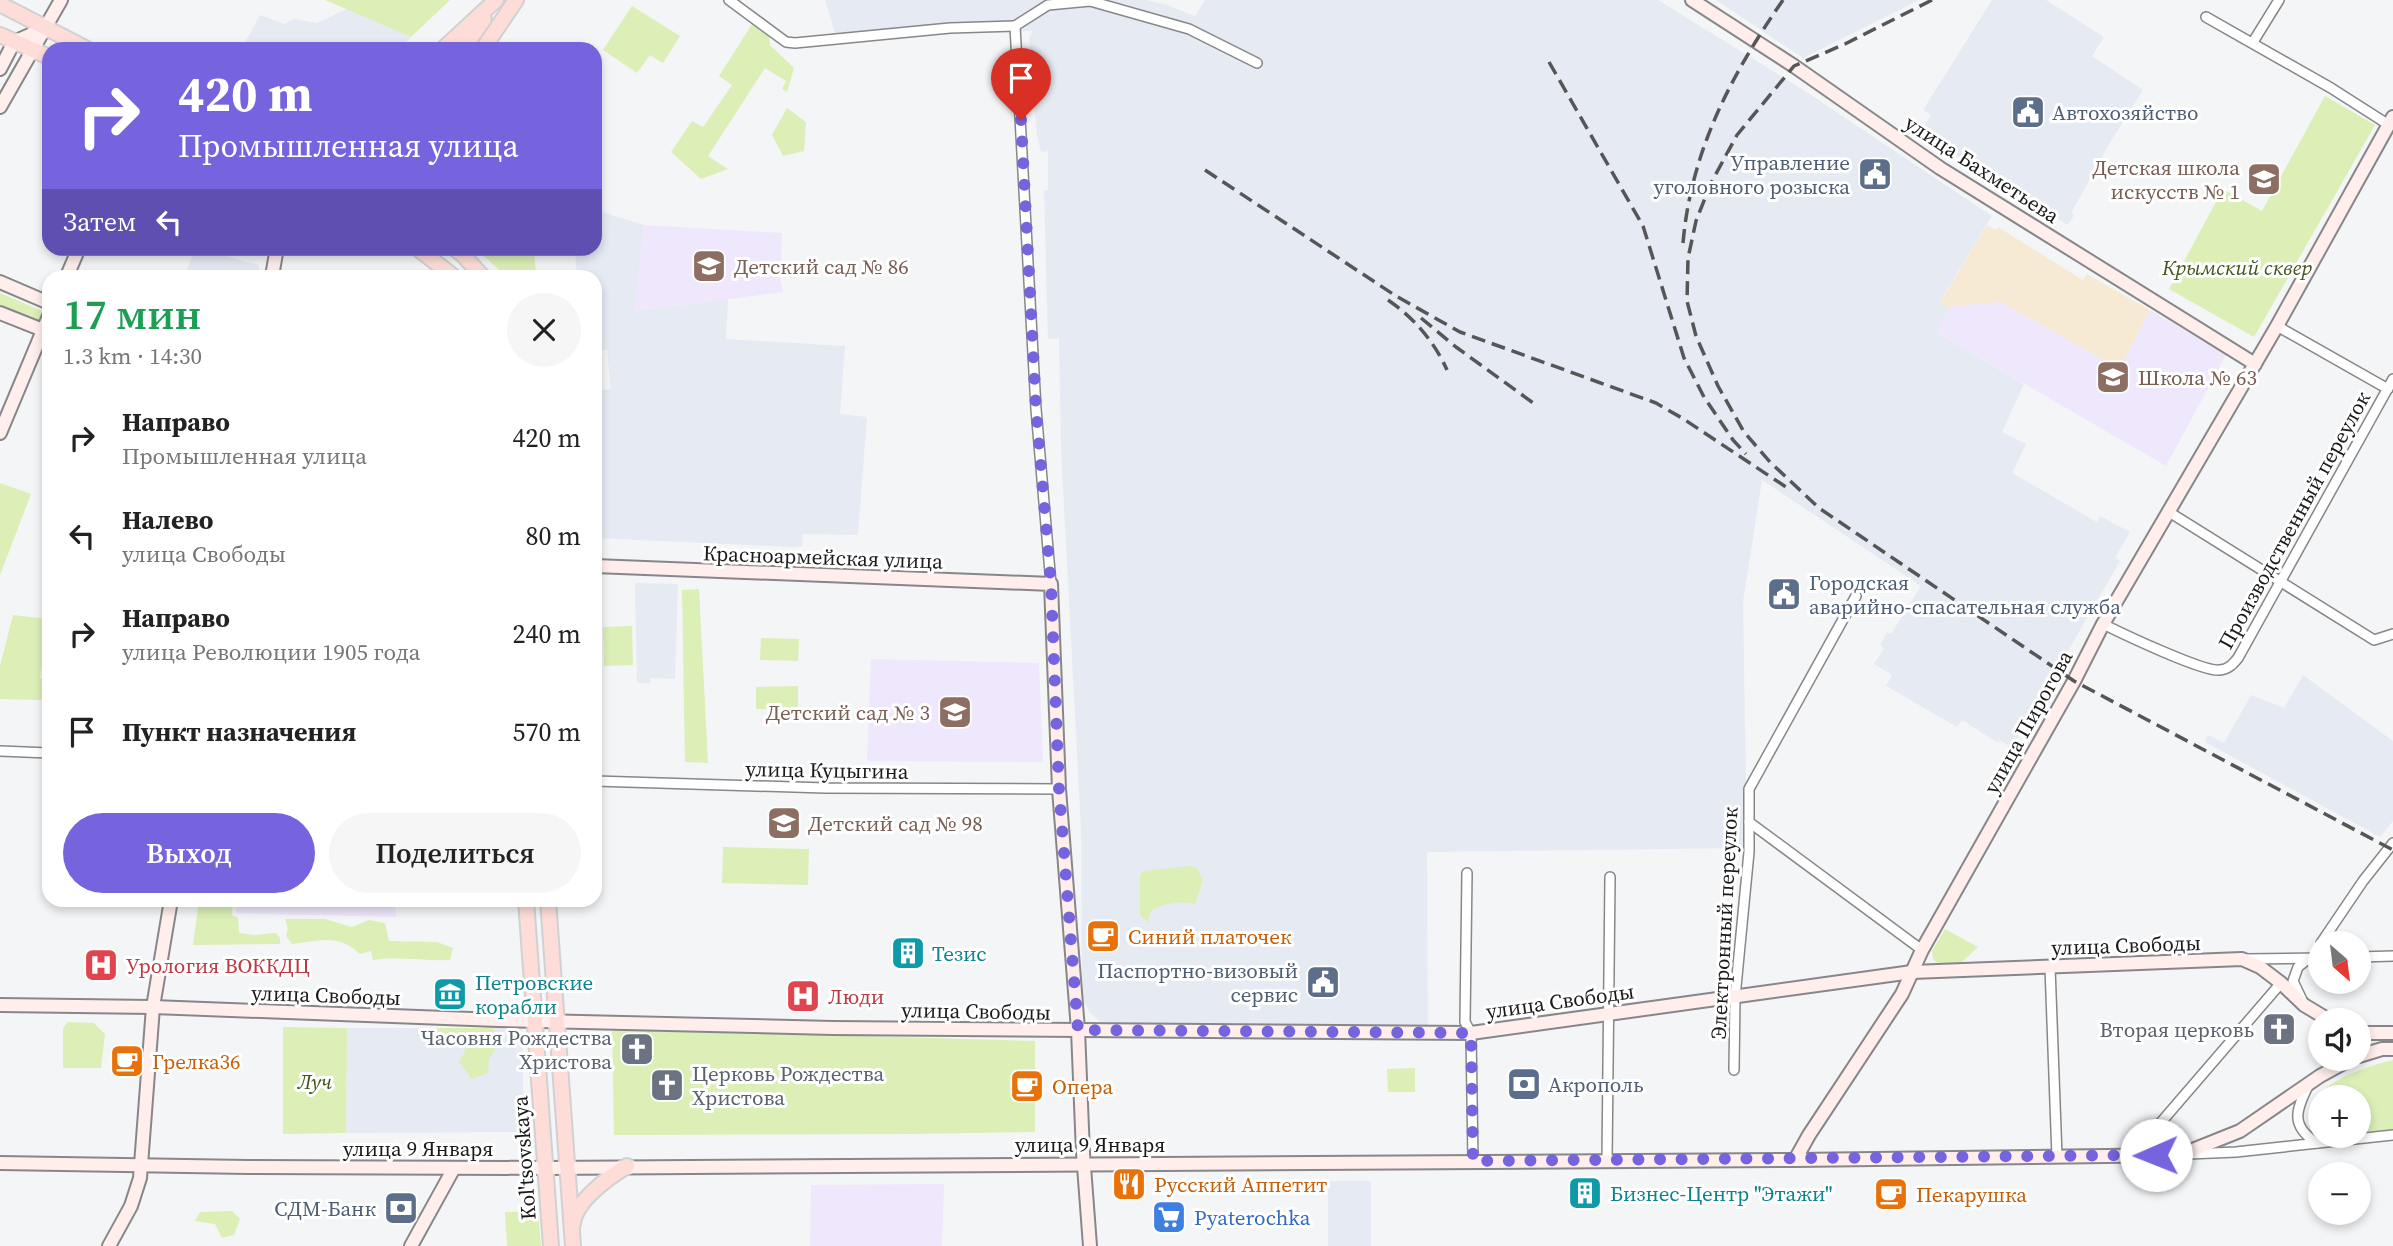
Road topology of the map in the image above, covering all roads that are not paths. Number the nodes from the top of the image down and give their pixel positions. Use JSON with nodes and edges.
{"nodes":[{"id":1,"x":61,"y":0,"type":"edge"},
{"id":2,"x":496,"y":0,"type":"edge"},
{"id":3,"x":516,"y":0,"type":"edge"},
{"id":4,"x":729,"y":0,"type":"edge"},
{"id":5,"x":1692,"y":0,"type":"edge"},
{"id":6,"x":2279,"y":0,"type":"edge"},
{"id":7,"x":0,"y":4,"type":"edge"},
{"id":8,"x":2206,"y":16,"type":"dead end"},
{"id":9,"x":1015,"y":26,"type":"junction"},
{"id":10,"x":45,"y":28,"type":"junction"},
{"id":11,"x":0,"y":34,"type":"edge"},
{"id":12,"x":14,"y":41,"type":"junction"},
{"id":13,"x":73,"y":42,"type":"edge"},
{"id":14,"x":451,"y":42,"type":"edge"},
{"id":15,"x":468,"y":42,"type":"edge"},
{"id":16,"x":488,"y":42,"type":"edge"},
{"id":17,"x":2253,"y":42,"type":"junction"},
{"id":18,"x":32,"y":49,"type":"junction"},
{"id":19,"x":42,"y":54,"type":"edge"},
{"id":20,"x":1257,"y":62,"type":"dead end"},
{"id":21,"x":0,"y":69,"type":"edge"},
{"id":22,"x":0,"y":107,"type":"edge"},
{"id":23,"x":2391,"y":121,"type":"edge"},
{"id":24,"x":427,"y":256,"type":"edge"},
{"id":25,"x":465,"y":256,"type":"edge"},
{"id":26,"x":445,"y":270,"type":"edge"},
{"id":27,"x":476,"y":270,"type":"edge"},
{"id":28,"x":0,"y":282,"type":"edge"},
{"id":29,"x":42,"y":300,"type":"edge"},
{"id":30,"x":0,"y":313,"type":"edge"},
{"id":31,"x":2277,"y":326,"type":"junction"},
{"id":32,"x":42,"y":329,"type":"edge"},
{"id":33,"x":42,"y":340,"type":"edge"},
{"id":34,"x":2255,"y":364,"type":"junction"},
{"id":35,"x":2393,"y":379,"type":"edge"},
{"id":36,"x":2388,"y":389,"type":"junction"},
{"id":37,"x":0,"y":433,"type":"edge"},
{"id":38,"x":2168,"y":512,"type":"junction"},
{"id":39,"x":602,"y":566,"type":"edge"},
{"id":40,"x":2281,"y":580,"type":"junction"},
{"id":41,"x":1051,"y":584,"type":"junction"},
{"id":42,"x":1856,"y":596,"type":"dead end"},
{"id":43,"x":2103,"y":624,"type":"junction"},
{"id":44,"x":2393,"y":634,"type":"edge"},
{"id":45,"x":0,"y":751,"type":"edge"},
{"id":46,"x":42,"y":752,"type":"edge"},
{"id":47,"x":602,"y":781,"type":"edge"},
{"id":48,"x":1059,"y":789,"type":"junction"},
{"id":49,"x":1749,"y":822,"type":"junction"},
{"id":50,"x":2393,"y":843,"type":"edge"},
{"id":51,"x":1467,"y":873,"type":"dead end"},
{"id":52,"x":1609,"y":877,"type":"dead end"},
{"id":53,"x":169,"y":907,"type":"edge"},
{"id":54,"x":526,"y":907,"type":"edge"},
{"id":55,"x":548,"y":907,"type":"edge"},
{"id":56,"x":2329,"y":931,"type":"edge"},
{"id":57,"x":1922,"y":950,"type":"junction"},
{"id":58,"x":2393,"y":956,"type":"edge"},
{"id":59,"x":2371,"y":957,"type":"edge"},
{"id":60,"x":2308,"y":958,"type":"edge"},
{"id":61,"x":2242,"y":959,"type":"junction"},
{"id":62,"x":2308,"y":960,"type":"edge"},
{"id":63,"x":2050,"y":967,"type":"junction"},
{"id":64,"x":1913,"y":972,"type":"junction"},
{"id":65,"x":2281,"y":983,"type":"junction"},
{"id":66,"x":1735,"y":997,"type":"junction"},
{"id":67,"x":0,"y":1005,"type":"edge"},
{"id":68,"x":2304,"y":1005,"type":"junction"},
{"id":69,"x":153,"y":1007,"type":"junction"},
{"id":70,"x":2309,"y":1008,"type":"edge"},
{"id":71,"x":1609,"y":1014,"type":"junction"},
{"id":72,"x":534,"y":1021,"type":"junction"},
{"id":73,"x":556,"y":1021,"type":"junction"},
{"id":74,"x":1078,"y":1030,"type":"junction"},
{"id":75,"x":1471,"y":1033,"type":"junction"},
{"id":76,"x":2371,"y":1033,"type":"edge"},
{"id":77,"x":2393,"y":1033,"type":"edge"},
{"id":78,"x":2393,"y":1049,"type":"edge"},
{"id":79,"x":2371,"y":1052,"type":"edge"},
{"id":80,"x":1734,"y":1070,"type":"dead end"},
{"id":81,"x":2327,"y":1071,"type":"edge"},
{"id":82,"x":2309,"y":1085,"type":"edge"},
{"id":83,"x":2308,"y":1086,"type":"joint"},
{"id":84,"x":2393,"y":1135,"type":"edge"},
{"id":85,"x":2308,"y":1136,"type":"edge"},
{"id":86,"x":2371,"y":1137,"type":"edge"},
{"id":87,"x":2308,"y":1144,"type":"edge"},
{"id":88,"x":2180,"y":1154,"type":"junction"},
{"id":89,"x":2132,"y":1156,"type":"junction"},
{"id":90,"x":2057,"y":1157,"type":"junction"},
{"id":91,"x":1796,"y":1160,"type":"junction"},
{"id":92,"x":1473,"y":1161,"type":"junction"},
{"id":93,"x":1607,"y":1161,"type":"junction"},
{"id":94,"x":0,"y":1163,"type":"edge"},
{"id":95,"x":1084,"y":1164,"type":"junction"},
{"id":96,"x":142,"y":1165,"type":"junction"},
{"id":97,"x":627,"y":1166,"type":"junction"},
{"id":98,"x":568,"y":1167,"type":"junction"},
{"id":99,"x":454,"y":1168,"type":"junction"},
{"id":100,"x":545,"y":1168,"type":"junction"},
{"id":101,"x":573,"y":1241,"type":"edge"},
{"id":102,"x":109,"y":1246,"type":"edge"},
{"id":103,"x":411,"y":1246,"type":"edge"},
{"id":104,"x":551,"y":1246,"type":"edge"},
{"id":105,"x":1090,"y":1246,"type":"edge"}],
"edges":[{"from":1,"to":10,"type":"street"},
{"from":2,"to":14,"type":"main road"},
{"from":2,"to":15,"type":"main road"},
{"from":3,"to":16,"type":"main road"},
{"from":4,"to":9,"type":"street"},
{"from":5,"to":34,"type":"street","name":"улица Бахметьева"},
{"from":6,"to":17,"type":"street"},
{"from":7,"to":10,"type":"main road"},
{"from":8,"to":17,"type":"street"},
{"from":9,"to":20,"type":"street"},
{"from":9,"to":41,"type":"street"},
{"from":10,"to":12,"type":"street"},
{"from":10,"to":13,"type":"main road"},
{"from":10,"to":18,"type":"street"},
{"from":11,"to":12,"type":"main road"},
{"from":12,"to":18,"type":"main road"},
{"from":12,"to":21,"type":"street"},
{"from":17,"to":23,"type":"street"},
{"from":18,"to":19,"type":"main road"},
{"from":18,"to":22,"type":"street"},
{"from":23,"to":31,"type":"street","name":"улица Пирогова"},
{"from":24,"to":26,"type":"main road"},
{"from":25,"to":27,"type":"main road"},
{"from":28,"to":29,"type":"street"},
{"from":30,"to":32,"type":"street"},
{"from":31,"to":34,"type":"street","name":"улица Пирогова"},
{"from":31,"to":36,"type":"street"},
{"from":33,"to":37,"type":"street"},
{"from":34,"to":38,"type":"street","name":"улица Пирогова"},
{"from":35,"to":36,"type":"street","name":"Производственный переулок"},
{"from":36,"to":40,"type":"street","name":"Производственный переулок"},
{"from":38,"to":40,"type":"street"},
{"from":38,"to":43,"type":"street","name":"улица Пирогова"},
{"from":39,"to":41,"type":"street","name":"Красноармейская улица"},
{"from":40,"to":43,"type":"street","name":"Производственный переулок"},
{"from":40,"to":44,"type":"street"},
{"from":41,"to":48,"type":"street"},
{"from":42,"to":49,"type":"street","name":"Электронный переулок"},
{"from":43,"to":57,"type":"street","name":"улица Пирогова"},
{"from":45,"to":46,"type":"street"},
{"from":47,"to":48,"type":"street","name":"улица Куцыгина"},
{"from":48,"to":74,"type":"street"},
{"from":49,"to":57,"type":"street"},
{"from":49,"to":66,"type":"street","name":"Электронный переулок"},
{"from":50,"to":56,"type":"street"},
{"from":51,"to":75,"type":"street"},
{"from":52,"to":71,"type":"street"},
{"from":53,"to":69,"type":"street"},
{"from":54,"to":72,"type":"main road","name":"Kol'tsovskaya"},
{"from":55,"to":73,"type":"main road"},
{"from":57,"to":64,"type":"street","name":"улица Пирогова"},
{"from":58,"to":59,"type":"street"},
{"from":60,"to":61,"type":"street","name":"улица Свободы"},
{"from":61,"to":63,"type":"street","name":"улица Свободы"},
{"from":61,"to":65,"type":"street"},
{"from":62,"to":68,"type":"street"},
{"from":63,"to":64,"type":"street","name":"улица Свободы"},
{"from":63,"to":90,"type":"street"},
{"from":64,"to":66,"type":"street","name":"улица Свободы"},
{"from":64,"to":91,"type":"street","name":"улица Пирогова"},
{"from":65,"to":68,"type":"street"},
{"from":65,"to":89,"type":"street"},
{"from":66,"to":71,"type":"street","name":"улица Свободы"},
{"from":66,"to":80,"type":"street","name":"Электронный переулок"},
{"from":67,"to":69,"type":"street","name":"улица Свободы"},
{"from":68,"to":70,"type":"street"},
{"from":69,"to":72,"type":"street","name":"улица Свободы"},
{"from":69,"to":96,"type":"street"},
{"from":71,"to":75,"type":"street","name":"улица Свободы"},
{"from":71,"to":93,"type":"street"},
{"from":72,"to":73,"type":"street","name":"улица Свободы"},
{"from":72,"to":100,"type":"main road","name":"Kol'tsovskaya"},
{"from":73,"to":74,"type":"street","name":"улица Свободы"},
{"from":73,"to":98,"type":"main road"},
{"from":74,"to":75,"type":"street","name":"улица Свободы"},
{"from":74,"to":95,"type":"street"},
{"from":75,"to":92,"type":"street"},
{"from":76,"to":77,"type":"street"},
{"from":78,"to":79,"type":"street"},
{"from":81,"to":82,"type":"street","name":"улица 9 Января"},
{"from":83,"to":85,"type":"street"},
{"from":83,"to":88,"type":"street","name":"улица 9 Января"},
{"from":84,"to":86,"type":"street","name":"улица 9 Января"},
{"from":87,"to":88,"type":"street","name":"улица 9 Января"},
{"from":88,"to":89,"type":"street","name":"улица 9 Января"},
{"from":89,"to":90,"type":"street","name":"улица 9 Января"},
{"from":90,"to":91,"type":"street","name":"улица 9 Января"},
{"from":91,"to":93,"type":"street","name":"улица 9 Января"},
{"from":92,"to":93,"type":"street","name":"улица 9 Января"},
{"from":92,"to":95,"type":"street","name":"улица 9 Января"},
{"from":94,"to":96,"type":"street","name":"улица 9 Января"},
{"from":95,"to":97,"type":"street","name":"улица 9 Января"},
{"from":95,"to":105,"type":"street"},
{"from":96,"to":99,"type":"street","name":"улица 9 Января"},
{"from":96,"to":102,"type":"street"},
{"from":97,"to":98,"type":"street","name":"улица 9 Января"},
{"from":97,"to":101,"type":"main road"},
{"from":98,"to":100,"type":"street","name":"улица 9 Января"},
{"from":98,"to":101,"type":"main road"},
{"from":99,"to":100,"type":"street","name":"улица 9 Января"},
{"from":99,"to":103,"type":"street"},
{"from":100,"to":104,"type":"main road","name":"Kol'tsovskaya"}]}
